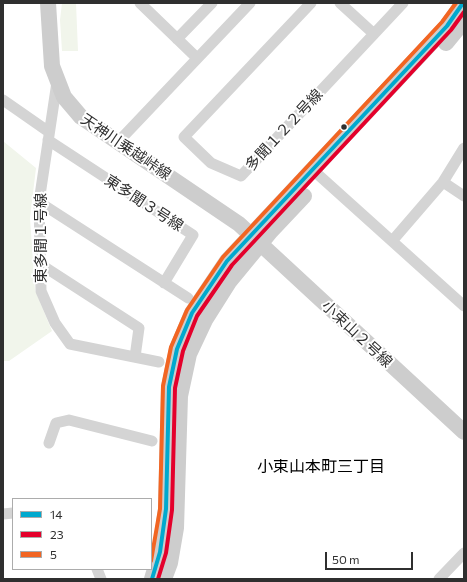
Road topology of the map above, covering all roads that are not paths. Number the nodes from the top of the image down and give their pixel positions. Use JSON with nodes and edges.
{"nodes":[{"id":1,"x":48,"y":3,"type":"edge"},
{"id":2,"x":140,"y":3,"type":"edge"},
{"id":3,"x":212,"y":3,"type":"edge"},
{"id":4,"x":250,"y":3,"type":"edge"},
{"id":5,"x":311,"y":3,"type":"edge"},
{"id":6,"x":340,"y":3,"type":"edge"},
{"id":7,"x":403,"y":3,"type":"edge"},
{"id":8,"x":463,"y":3,"type":"edge"},
{"id":9,"x":458,"y":29,"type":"edge"},
{"id":10,"x":374,"y":34,"type":"junction"},
{"id":11,"x":177,"y":39,"type":"junction"},
{"id":12,"x":197,"y":58,"type":"junction"},
{"id":13,"x":57,"y":82,"type":"junction"},
{"id":14,"x":3,"y":100,"type":"edge"},
{"id":15,"x":49,"y":136,"type":"junction"},
{"id":16,"x":118,"y":142,"type":"junction"},
{"id":17,"x":464,"y":148,"type":"edge"},
{"id":18,"x":317,"y":174,"type":"junction"},
{"id":19,"x":442,"y":182,"type":"junction"},
{"id":20,"x":464,"y":196,"type":"edge"},
{"id":21,"x":39,"y":202,"type":"junction"},
{"id":22,"x":256,"y":239,"type":"junction"},
{"id":23,"x":393,"y":240,"type":"junction"},
{"id":24,"x":40,"y":264,"type":"junction"},
{"id":25,"x":164,"y":283,"type":"junction"},
{"id":26,"x":188,"y":298,"type":"dead end"},
{"id":27,"x":464,"y":306,"type":"edge"},
{"id":28,"x":135,"y":357,"type":"junction"},
{"id":29,"x":159,"y":362,"type":"dead end"},
{"id":30,"x":464,"y":432,"type":"edge"},
{"id":31,"x":152,"y":441,"type":"dead end"},
{"id":32,"x":49,"y":443,"type":"dead end"},
{"id":33,"x":464,"y":552,"type":"edge"},
{"id":34,"x":152,"y":579,"type":"edge"},
{"id":35,"x":164,"y":579,"type":"edge"},
{"id":36,"x":439,"y":579,"type":"edge"}],
"edges":[{"from":1,"to":13,"type":"street","name":"天神川乗越峠線"},
{"from":2,"to":11,"type":"street"},
{"from":3,"to":11,"type":"street"},
{"from":4,"to":12,"type":"street"},
{"from":5,"to":10,"type":"street","name":"多聞１２２号線"},
{"from":6,"to":10,"type":"street"},
{"from":7,"to":10,"type":"street","name":"多聞１２２号線"},
{"from":8,"to":9,"type":"street"},
{"from":9,"to":18,"type":"street"},
{"from":11,"to":12,"type":"street"},
{"from":12,"to":16,"type":"street"},
{"from":13,"to":15,"type":"street","name":"東多聞１号線"},
{"from":13,"to":16,"type":"street","name":"天神川乗越峠線"},
{"from":14,"to":15,"type":"street"},
{"from":15,"to":21,"type":"street","name":"東多聞１号線"},
{"from":15,"to":25,"type":"street","name":"東多聞３号線"},
{"from":16,"to":22,"type":"street","name":"天神川乗越峠線"},
{"from":17,"to":19,"type":"street"},
{"from":18,"to":22,"type":"street"},
{"from":18,"to":23,"type":"street"},
{"from":19,"to":20,"type":"street"},
{"from":19,"to":23,"type":"street"},
{"from":21,"to":24,"type":"street","name":"東多聞１号線"},
{"from":21,"to":25,"type":"street"},
{"from":22,"to":30,"type":"street","name":"小束山２号線"},
{"from":22,"to":34,"type":"street"},
{"from":22,"to":35,"type":"street"},
{"from":23,"to":27,"type":"street"},
{"from":24,"to":28,"type":"street"},
{"from":24,"to":28,"type":"street","name":"東多聞１号線"},
{"from":25,"to":26,"type":"street"},
{"from":28,"to":29,"type":"street","name":"東多聞１号線"},
{"from":31,"to":32,"type":"street"},
{"from":33,"to":36,"type":"street"}]}
